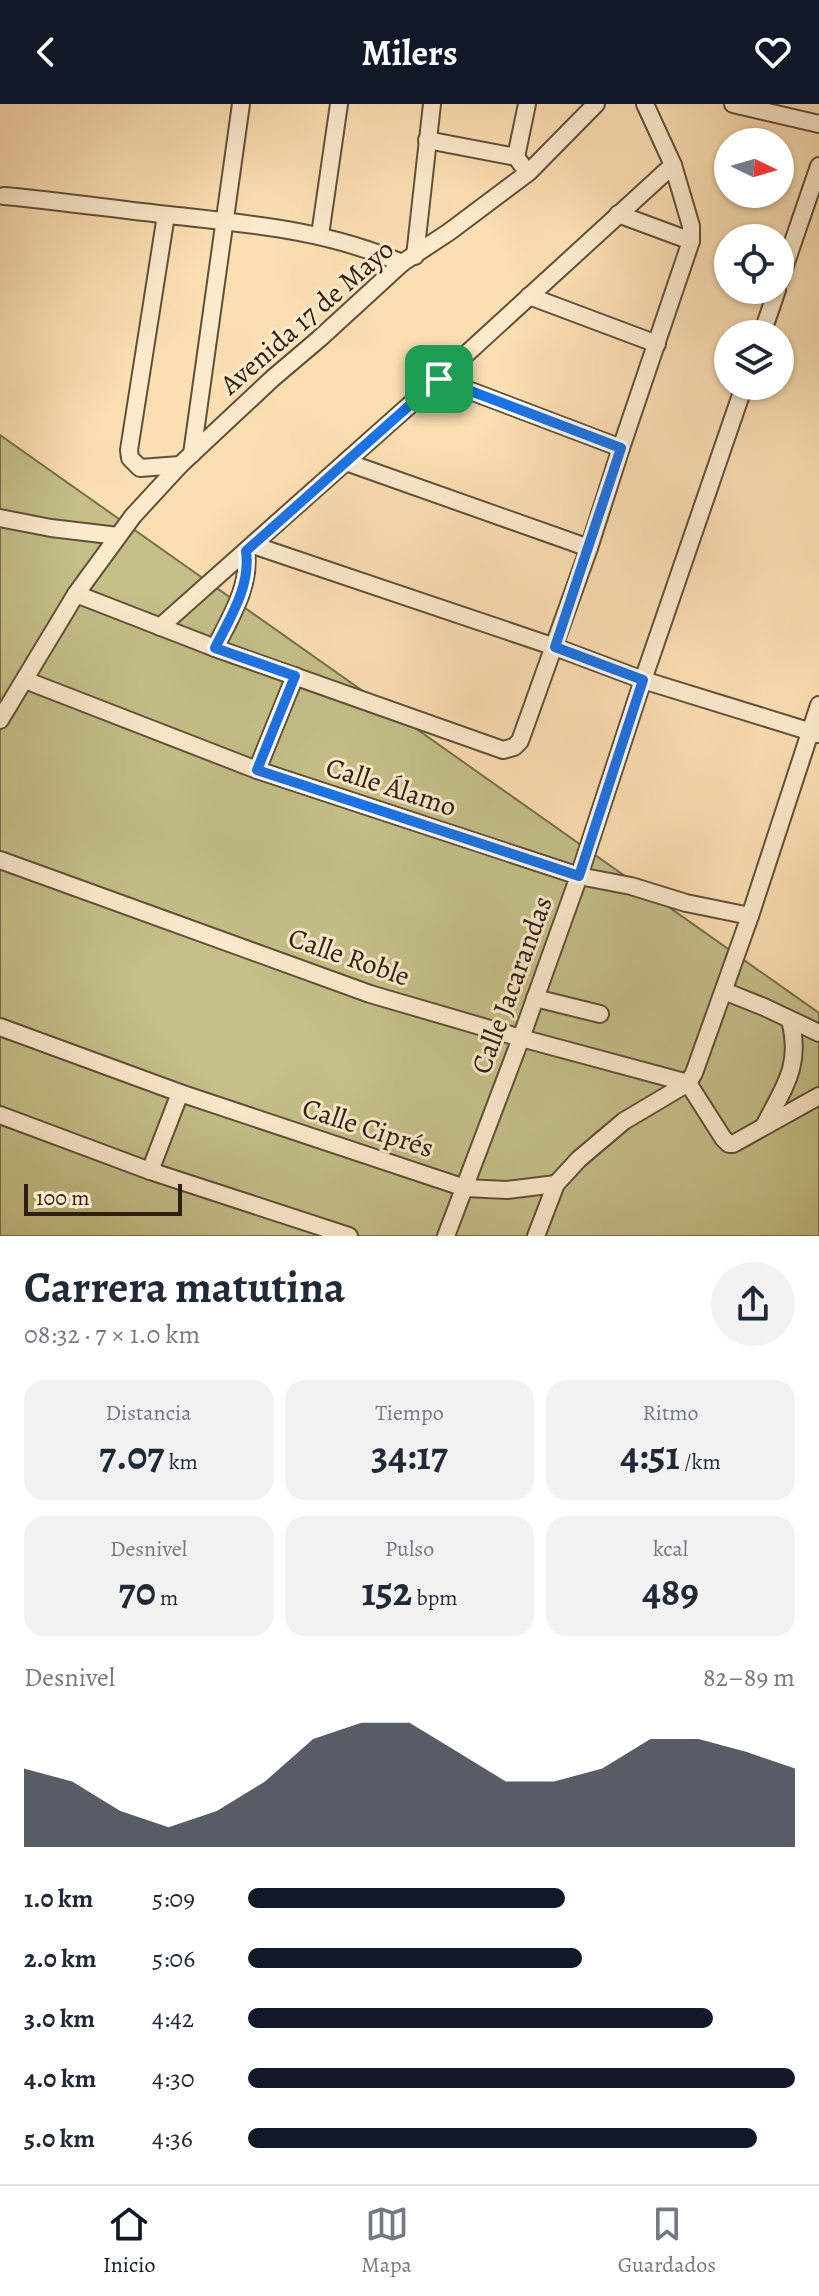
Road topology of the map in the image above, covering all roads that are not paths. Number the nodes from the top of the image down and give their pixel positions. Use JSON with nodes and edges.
{"nodes":[{"id":1,"x":241,"y":104,"type":"edge"},
{"id":2,"x":339,"y":104,"type":"edge"},
{"id":3,"x":432,"y":104,"type":"edge"},
{"id":4,"x":527,"y":104,"type":"edge"},
{"id":5,"x":596,"y":104,"type":"edge"},
{"id":6,"x":645,"y":104,"type":"edge"},
{"id":7,"x":733,"y":104,"type":"edge"},
{"id":8,"x":819,"y":124,"type":"edge"},
{"id":9,"x":427,"y":140,"type":"junction"},
{"id":10,"x":516,"y":157,"type":"junction"},
{"id":11,"x":673,"y":165,"type":"junction"},
{"id":12,"x":819,"y":166,"type":"edge"},
{"id":13,"x":529,"y":172,"type":"junction"},
{"id":14,"x":4,"y":196,"type":"dead end"},
{"id":15,"x":618,"y":214,"type":"junction"},
{"id":16,"x":166,"y":215,"type":"junction"},
{"id":17,"x":224,"y":220,"type":"junction"},
{"id":18,"x":320,"y":235,"type":"junction"},
{"id":19,"x":794,"y":239,"type":"edge"},
{"id":20,"x":691,"y":241,"type":"junction"},
{"id":21,"x":408,"y":260,"type":"junction"},
{"id":22,"x":529,"y":296,"type":"junction"},
{"id":23,"x":657,"y":344,"type":"junction"},
{"id":24,"x":439,"y":379,"type":"junction"},
{"id":25,"x":739,"y":400,"type":"edge"},
{"id":26,"x":621,"y":448,"type":"junction"},
{"id":27,"x":186,"y":460,"type":"junction"},
{"id":28,"x":346,"y":462,"type":"junction"},
{"id":29,"x":0,"y":518,"type":"edge"},
{"id":30,"x":118,"y":536,"type":"junction"},
{"id":31,"x":250,"y":548,"type":"junction"},
{"id":32,"x":589,"y":548,"type":"junction"},
{"id":33,"x":76,"y":594,"type":"junction"},
{"id":34,"x":160,"y":627,"type":"junction"},
{"id":35,"x":555,"y":647,"type":"junction"},
{"id":36,"x":215,"y":648,"type":"junction"},
{"id":37,"x":295,"y":676,"type":"junction"},
{"id":38,"x":25,"y":680,"type":"junction"},
{"id":39,"x":643,"y":680,"type":"junction"},
{"id":40,"x":819,"y":705,"type":"edge"},
{"id":41,"x":2,"y":713,"type":"edge"},
{"id":42,"x":814,"y":733,"type":"edge"},
{"id":43,"x":257,"y":770,"type":"junction"},
{"id":44,"x":0,"y":860,"type":"edge"},
{"id":45,"x":579,"y":876,"type":"junction"},
{"id":46,"x":750,"y":916,"type":"junction"},
{"id":47,"x":724,"y":991,"type":"junction"},
{"id":48,"x":535,"y":998,"type":"junction"},
{"id":49,"x":600,"y":1014,"type":"dead end"},
{"id":50,"x":790,"y":1020,"type":"junction"},
{"id":51,"x":0,"y":1027,"type":"edge"},
{"id":52,"x":819,"y":1033,"type":"edge"},
{"id":53,"x":521,"y":1038,"type":"junction"},
{"id":54,"x":691,"y":1078,"type":"junction"},
{"id":55,"x":180,"y":1093,"type":"junction"},
{"id":56,"x":819,"y":1096,"type":"edge"},
{"id":57,"x":0,"y":1115,"type":"edge"},
{"id":58,"x":763,"y":1128,"type":"junction"},
{"id":59,"x":150,"y":1171,"type":"junction"},
{"id":60,"x":556,"y":1184,"type":"junction"},
{"id":61,"x":465,"y":1188,"type":"junction"},
{"id":62,"x":349,"y":1236,"type":"edge"},
{"id":63,"x":446,"y":1236,"type":"edge"},
{"id":64,"x":536,"y":1236,"type":"edge"}],
"edges":[{"from":1,"to":17,"type":"street"},
{"from":2,"to":18,"type":"street"},
{"from":3,"to":9,"type":"street"},
{"from":4,"to":10,"type":"street"},
{"from":5,"to":13,"type":"street","name":"Avenida 17 de Mayo"},
{"from":6,"to":11,"type":"street"},
{"from":7,"to":8,"type":"street"},
{"from":9,"to":10,"type":"street"},
{"from":9,"to":21,"type":"street"},
{"from":10,"to":13,"type":"street"},
{"from":11,"to":15,"type":"street"},
{"from":11,"to":20,"type":"street"},
{"from":12,"to":19,"type":"street"},
{"from":13,"to":21,"type":"street","name":"Avenida 17 de Mayo"},
{"from":14,"to":16,"type":"street"},
{"from":15,"to":20,"type":"street"},
{"from":15,"to":22,"type":"street"},
{"from":16,"to":17,"type":"street"},
{"from":16,"to":27,"type":"street"},
{"from":17,"to":18,"type":"street"},
{"from":17,"to":27,"type":"street"},
{"from":18,"to":21,"type":"street"},
{"from":20,"to":23,"type":"street"},
{"from":21,"to":27,"type":"street","name":"Avenida 17 de Mayo"},
{"from":22,"to":23,"type":"street"},
{"from":22,"to":24,"type":"street"},
{"from":23,"to":26,"type":"street"},
{"from":24,"to":26,"type":"street"},
{"from":24,"to":28,"type":"street"},
{"from":25,"to":39,"type":"street","name":"Calle Jacarandas"},
{"from":26,"to":32,"type":"street"},
{"from":27,"to":30,"type":"street","name":"Avenida 17 de Mayo"},
{"from":28,"to":31,"type":"street"},
{"from":28,"to":32,"type":"street"},
{"from":29,"to":30,"type":"street"},
{"from":30,"to":33,"type":"street","name":"Avenida 17 de Mayo"},
{"from":31,"to":34,"type":"street"},
{"from":31,"to":35,"type":"street"},
{"from":31,"to":36,"type":"street"},
{"from":32,"to":35,"type":"street"},
{"from":33,"to":34,"type":"street"},
{"from":33,"to":38,"type":"street","name":"Avenida 17 de Mayo"},
{"from":34,"to":36,"type":"street"},
{"from":35,"to":37,"type":"street"},
{"from":35,"to":39,"type":"street"},
{"from":36,"to":37,"type":"street"},
{"from":37,"to":43,"type":"street"},
{"from":38,"to":41,"type":"street","name":"Avenida 17 de Mayo"},
{"from":38,"to":43,"type":"street","name":"Calle Álamo"},
{"from":39,"to":42,"type":"street"},
{"from":39,"to":45,"type":"street","name":"Calle Jacarandas"},
{"from":40,"to":42,"type":"street"},
{"from":42,"to":46,"type":"street"},
{"from":43,"to":45,"type":"street","name":"Calle Álamo"},
{"from":44,"to":53,"type":"street","name":"Calle Roble"},
{"from":45,"to":46,"type":"street","name":"Calle Álamo"},
{"from":45,"to":48,"type":"street","name":"Calle Jacarandas"},
{"from":46,"to":47,"type":"street"},
{"from":47,"to":50,"type":"street"},
{"from":47,"to":54,"type":"street"},
{"from":48,"to":49,"type":"street"},
{"from":48,"to":53,"type":"street","name":"Calle Jacarandas"},
{"from":50,"to":52,"type":"street"},
{"from":50,"to":58,"type":"street"},
{"from":51,"to":55,"type":"street","name":"Calle Ciprés"},
{"from":53,"to":54,"type":"street","name":"Calle Roble"},
{"from":53,"to":61,"type":"street","name":"Calle Jacarandas"},
{"from":54,"to":58,"type":"street"},
{"from":54,"to":60,"type":"street"},
{"from":55,"to":59,"type":"street"},
{"from":55,"to":61,"type":"street","name":"Calle Ciprés"},
{"from":56,"to":58,"type":"street"},
{"from":57,"to":59,"type":"street"},
{"from":59,"to":62,"type":"street"},
{"from":60,"to":61,"type":"street","name":"Calle Ciprés"},
{"from":60,"to":64,"type":"street"},
{"from":61,"to":63,"type":"street","name":"Calle Jacarandas"}]}
